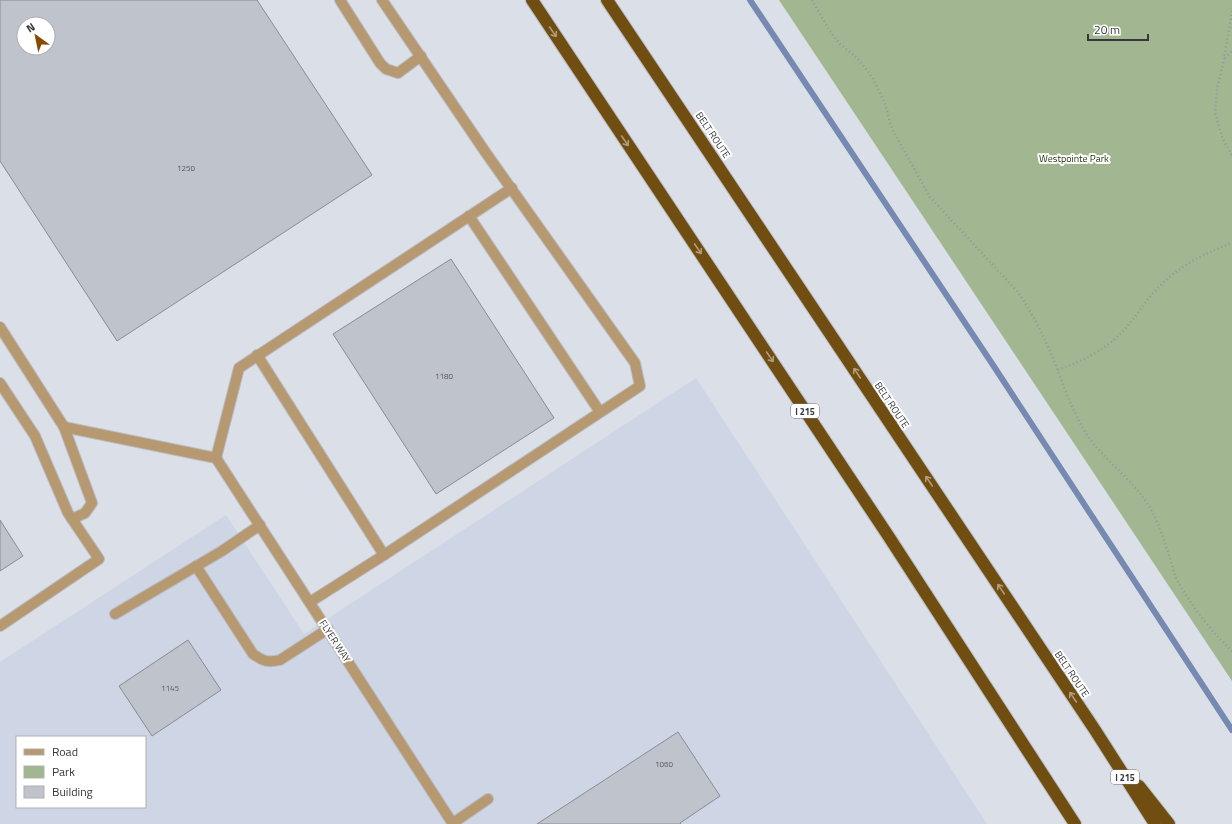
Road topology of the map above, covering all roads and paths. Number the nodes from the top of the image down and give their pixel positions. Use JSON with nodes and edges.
{"nodes":[{"id":1,"x":340,"y":0,"type":"edge"},
{"id":2,"x":382,"y":0,"type":"edge"},
{"id":3,"x":532,"y":0,"type":"edge"},
{"id":4,"x":607,"y":0,"type":"edge"},
{"id":5,"x":812,"y":0,"type":"edge"},
{"id":6,"x":1232,"y":11,"type":"edge"},
{"id":7,"x":1232,"y":51,"type":"edge"},
{"id":8,"x":421,"y":56,"type":"junction"},
{"id":9,"x":1224,"y":59,"type":"junction"},
{"id":10,"x":1232,"y":155,"type":"edge"},
{"id":11,"x":512,"y":188,"type":"junction"},
{"id":12,"x":469,"y":216,"type":"junction"},
{"id":13,"x":1232,"y":243,"type":"edge"},
{"id":14,"x":0,"y":327,"type":"edge"},
{"id":15,"x":258,"y":355,"type":"junction"},
{"id":16,"x":1058,"y":370,"type":"junction"},
{"id":17,"x":0,"y":383,"type":"edge"},
{"id":18,"x":600,"y":412,"type":"junction"},
{"id":19,"x":64,"y":427,"type":"junction"},
{"id":20,"x":216,"y":458,"type":"junction"},
{"id":21,"x":72,"y":519,"type":"junction"},
{"id":22,"x":260,"y":525,"type":"junction"},
{"id":23,"x":384,"y":555,"type":"junction"},
{"id":24,"x":196,"y":566,"type":"junction"},
{"id":25,"x":310,"y":602,"type":"junction"},
{"id":26,"x":115,"y":614,"type":"dead end"},
{"id":27,"x":0,"y":626,"type":"edge"},
{"id":28,"x":328,"y":629,"type":"junction"},
{"id":29,"x":1232,"y":652,"type":"edge"},
{"id":30,"x":1095,"y":730,"type":"junction"},
{"id":31,"x":488,"y":799,"type":"dead end"},
{"id":32,"x":453,"y":823,"type":"edge"},
{"id":33,"x":1075,"y":824,"type":"edge"},
{"id":34,"x":1156,"y":824,"type":"edge"},
{"id":35,"x":1169,"y":824,"type":"edge"}],
"edges":[{"from":1,"to":8,"type":"street"},
{"from":2,"to":8,"type":"street"},
{"from":3,"to":33,"type":"highway","number":"I 215","one_way":true},
{"from":30,"to":4,"type":"highway","name":"BELT ROUTE","number":"I 215","one_way":true},
{"from":5,"to":16,"type":"path"},
{"from":6,"to":9,"type":"path"},
{"from":7,"to":9,"type":"path"},
{"from":8,"to":11,"type":"street"},
{"from":9,"to":10,"type":"path"},
{"from":11,"to":12,"type":"street"},
{"from":11,"to":18,"type":"street"},
{"from":12,"to":15,"type":"street"},
{"from":12,"to":18,"type":"street"},
{"from":13,"to":16,"type":"path"},
{"from":14,"to":19,"type":"street"},
{"from":15,"to":20,"type":"street"},
{"from":15,"to":23,"type":"street"},
{"from":16,"to":29,"type":"path"},
{"from":17,"to":21,"type":"street"},
{"from":18,"to":23,"type":"street"},
{"from":19,"to":20,"type":"street"},
{"from":19,"to":21,"type":"street"},
{"from":20,"to":22,"type":"street","name":"FLYER WAY"},
{"from":21,"to":27,"type":"street"},
{"from":22,"to":24,"type":"street"},
{"from":22,"to":25,"type":"street","name":"FLYER WAY"},
{"from":23,"to":25,"type":"street"},
{"from":24,"to":26,"type":"street"},
{"from":24,"to":28,"type":"street"},
{"from":25,"to":28,"type":"street","name":"FLYER WAY"},
{"from":28,"to":32,"type":"street","name":"FLYER WAY"},
{"from":30,"to":34,"type":"highway","name":"BELT ROUTE","number":"I 215"},
{"from":30,"to":35,"type":"highway"},
{"from":31,"to":32,"type":"street"}]}
